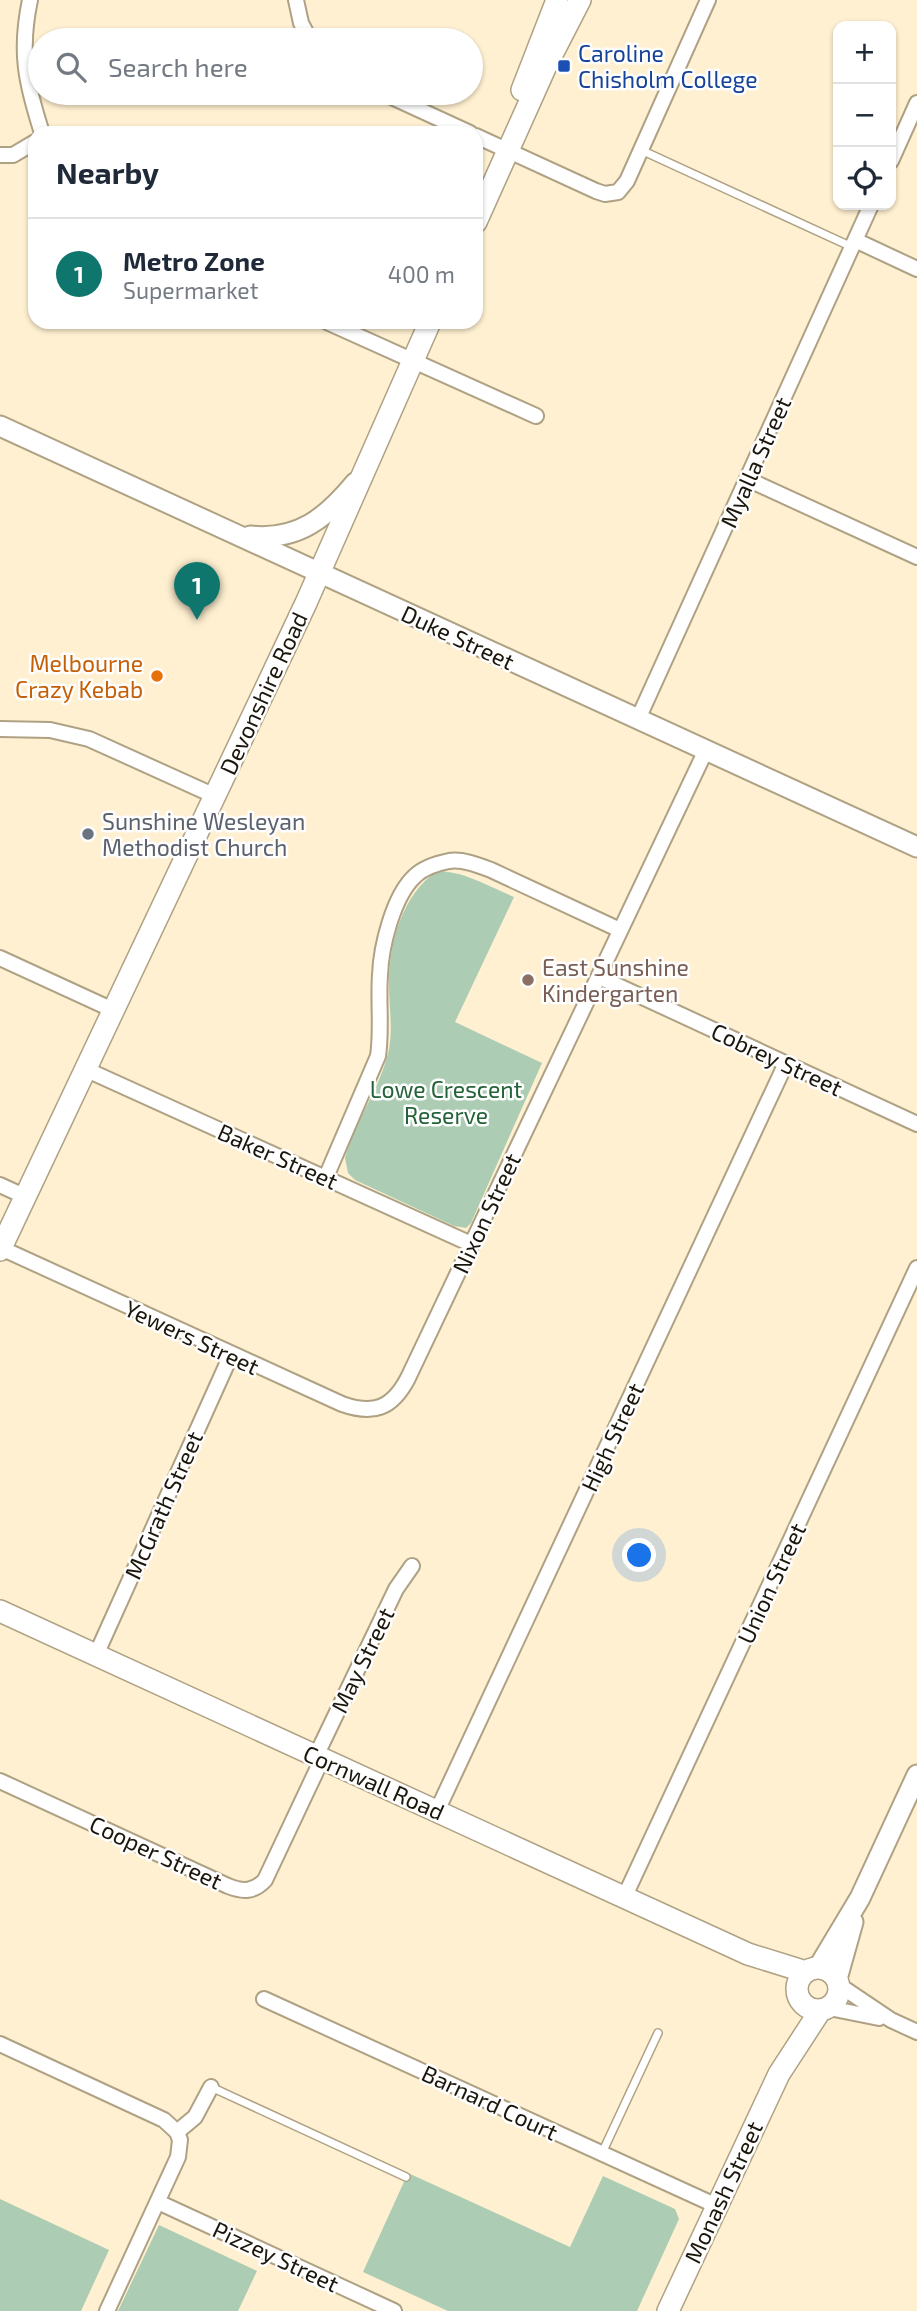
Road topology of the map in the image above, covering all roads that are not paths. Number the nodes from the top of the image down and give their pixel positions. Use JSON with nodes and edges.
{"nodes":[{"id":1,"x":30,"y":0,"type":"edge"},
{"id":2,"x":296,"y":0,"type":"edge"},
{"id":3,"x":557,"y":0,"type":"edge"},
{"id":4,"x":580,"y":0,"type":"edge"},
{"id":5,"x":708,"y":0,"type":"edge"},
{"id":6,"x":304,"y":28,"type":"edge"},
{"id":7,"x":28,"y":90,"type":"edge"},
{"id":8,"x":917,"y":103,"type":"edge"},
{"id":9,"x":33,"y":105,"type":"edge"},
{"id":10,"x":409,"y":105,"type":"edge"},
{"id":11,"x":40,"y":126,"type":"edge"},
{"id":12,"x":455,"y":126,"type":"edge"},
{"id":13,"x":483,"y":139,"type":"edge"},
{"id":14,"x":28,"y":146,"type":"edge"},
{"id":15,"x":507,"y":150,"type":"junction"},
{"id":16,"x":641,"y":150,"type":"junction"},
{"id":17,"x":896,"y":150,"type":"edge"},
{"id":18,"x":0,"y":155,"type":"edge"},
{"id":19,"x":483,"y":206,"type":"edge"},
{"id":20,"x":869,"y":210,"type":"edge"},
{"id":21,"x":853,"y":244,"type":"junction"},
{"id":22,"x":917,"y":268,"type":"edge"},
{"id":23,"x":342,"y":329,"type":"edge"},
{"id":24,"x":427,"y":329,"type":"edge"},
{"id":25,"x":412,"y":361,"type":"junction"},
{"id":26,"x":536,"y":416,"type":"dead end"},
{"id":27,"x":0,"y":426,"type":"edge"},
{"id":28,"x":361,"y":476,"type":"junction"},
{"id":29,"x":747,"y":479,"type":"junction"},
{"id":30,"x":242,"y":536,"type":"junction"},
{"id":31,"x":917,"y":557,"type":"edge"},
{"id":32,"x":318,"y":573,"type":"junction"},
{"id":33,"x":638,"y":719,"type":"junction"},
{"id":34,"x":0,"y":729,"type":"edge"},
{"id":35,"x":706,"y":750,"type":"junction"},
{"id":36,"x":215,"y":796,"type":"junction"},
{"id":37,"x":917,"y":847,"type":"edge"},
{"id":38,"x":620,"y":930,"type":"junction"},
{"id":39,"x":0,"y":958,"type":"edge"},
{"id":40,"x":599,"y":977,"type":"junction"},
{"id":41,"x":113,"y":1010,"type":"junction"},
{"id":42,"x":786,"y":1063,"type":"junction"},
{"id":43,"x":85,"y":1069,"type":"junction"},
{"id":44,"x":917,"y":1124,"type":"edge"},
{"id":45,"x":326,"y":1177,"type":"junction"},
{"id":46,"x":0,"y":1185,"type":"edge"},
{"id":47,"x":26,"y":1197,"type":"junction"},
{"id":48,"x":471,"y":1244,"type":"junction"},
{"id":49,"x":0,"y":1249,"type":"edge"},
{"id":50,"x":917,"y":1268,"type":"edge"},
{"id":51,"x":231,"y":1355,"type":"junction"},
{"id":52,"x":386,"y":1405,"type":"joint"},
{"id":53,"x":412,"y":1566,"type":"dead end"},
{"id":54,"x":0,"y":1611,"type":"edge"},
{"id":55,"x":96,"y":1656,"type":"junction"},
{"id":56,"x":319,"y":1757,"type":"junction"},
{"id":57,"x":917,"y":1776,"type":"edge"},
{"id":58,"x":0,"y":1781,"type":"edge"},
{"id":59,"x":438,"y":1811,"type":"junction"},
{"id":60,"x":624,"y":1898,"type":"junction"},
{"id":61,"x":860,"y":1898,"type":"junction"},
{"id":62,"x":838,"y":1982,"type":"junction"},
{"id":63,"x":812,"y":1992,"type":"junction"},
{"id":64,"x":264,"y":1999,"type":"dead end"},
{"id":65,"x":891,"y":2020,"type":"junction"},
{"id":66,"x":917,"y":2032,"type":"edge"},
{"id":67,"x":658,"y":2033,"type":"dead end"},
{"id":68,"x":0,"y":2044,"type":"edge"},
{"id":69,"x":211,"y":2087,"type":"joint"},
{"id":70,"x":177,"y":2132,"type":"junction"},
{"id":71,"x":602,"y":2153,"type":"junction"},
{"id":72,"x":406,"y":2177,"type":"dead end"},
{"id":73,"x":158,"y":2202,"type":"junction"},
{"id":74,"x":717,"y":2206,"type":"junction"},
{"id":75,"x":107,"y":2311,"type":"edge"},
{"id":76,"x":394,"y":2311,"type":"edge"},
{"id":77,"x":668,"y":2311,"type":"edge"}],
"edges":[{"from":1,"to":7,"type":"street"},
{"from":2,"to":6,"type":"street"},
{"from":3,"to":15,"type":"main road"},
{"from":4,"to":15,"type":"main road"},
{"from":5,"to":16,"type":"street"},
{"from":8,"to":17,"type":"street"},
{"from":9,"to":11,"type":"street"},
{"from":10,"to":12,"type":"street"},
{"from":13,"to":15,"type":"street"},
{"from":14,"to":18,"type":"street"},
{"from":15,"to":16,"type":"street"},
{"from":15,"to":19,"type":"main road"},
{"from":16,"to":21,"type":"lane"},
{"from":20,"to":21,"type":"street","name":"Myalla Street"},
{"from":21,"to":22,"type":"street"},
{"from":21,"to":29,"type":"street","name":"Myalla Street"},
{"from":23,"to":25,"type":"street"},
{"from":24,"to":25,"type":"main road","name":"Devonshire Road"},
{"from":25,"to":26,"type":"street"},
{"from":25,"to":28,"type":"main road","name":"Devonshire Road"},
{"from":27,"to":30,"type":"street","name":"Duke Street"},
{"from":28,"to":30,"type":"street"},
{"from":28,"to":32,"type":"main road","name":"Devonshire Road"},
{"from":29,"to":31,"type":"street"},
{"from":29,"to":33,"type":"street","name":"Myalla Street"},
{"from":30,"to":32,"type":"street","name":"Duke Street"},
{"from":32,"to":33,"type":"street","name":"Duke Street"},
{"from":32,"to":36,"type":"main road","name":"Devonshire Road"},
{"from":33,"to":35,"type":"street","name":"Duke Street"},
{"from":34,"to":36,"type":"street"},
{"from":35,"to":37,"type":"street","name":"Duke Street"},
{"from":35,"to":38,"type":"street","name":"Nixon Street"},
{"from":36,"to":41,"type":"main road","name":"Devonshire Road"},
{"from":38,"to":40,"type":"street","name":"Nixon Street"},
{"from":38,"to":45,"type":"street"},
{"from":39,"to":41,"type":"street"},
{"from":40,"to":42,"type":"street","name":"Cobrey Street"},
{"from":40,"to":48,"type":"street","name":"Nixon Street"},
{"from":41,"to":43,"type":"main road","name":"Devonshire Road"},
{"from":42,"to":44,"type":"street","name":"Cobrey Street"},
{"from":42,"to":59,"type":"street","name":"High Street"},
{"from":43,"to":45,"type":"street","name":"Baker Street"},
{"from":43,"to":47,"type":"main road","name":"Devonshire Road"},
{"from":45,"to":48,"type":"street","name":"Baker Street"},
{"from":46,"to":47,"type":"street"},
{"from":47,"to":49,"type":"main road","name":"Devonshire Road"},
{"from":48,"to":52,"type":"street","name":"Nixon Street"},
{"from":49,"to":51,"type":"street","name":"Yewers Street"},
{"from":50,"to":60,"type":"street","name":"Union Street"},
{"from":51,"to":52,"type":"street","name":"Yewers Street"},
{"from":51,"to":55,"type":"street","name":"McGrath Street"},
{"from":53,"to":56,"type":"street","name":"May Street"},
{"from":54,"to":55,"type":"main road","name":"Cornwall Road"},
{"from":55,"to":56,"type":"main road","name":"Cornwall Road"},
{"from":56,"to":58,"type":"street","name":"Cooper Street"},
{"from":56,"to":59,"type":"main road","name":"Cornwall Road"},
{"from":57,"to":61,"type":"street","name":"Monash Street"},
{"from":59,"to":60,"type":"main road","name":"Cornwall Road"},
{"from":60,"to":63,"type":"main road","name":"Cornwall Road"},
{"from":61,"to":62,"type":"street","name":"Monash Street"},
{"from":61,"to":63,"type":"street","name":"Monash Street"},
{"from":62,"to":63,"type":"main road"},
{"from":62,"to":63,"type":"main road"},
{"from":62,"to":65,"type":"street","name":"Cornwall Road"},
{"from":63,"to":65,"type":"street","name":"Cornwall Road"},
{"from":63,"to":74,"type":"main road","name":"Monash Street"},
{"from":64,"to":71,"type":"street","name":"Barnard Court"},
{"from":65,"to":66,"type":"street","name":"Cornwall Road"},
{"from":67,"to":71,"type":"lane"},
{"from":68,"to":70,"type":"street"},
{"from":69,"to":70,"type":"street"},
{"from":69,"to":72,"type":"lane"},
{"from":70,"to":73,"type":"street"},
{"from":71,"to":74,"type":"street","name":"Barnard Court"},
{"from":73,"to":75,"type":"street"},
{"from":73,"to":76,"type":"street","name":"Pizzey Street"},
{"from":74,"to":77,"type":"main road","name":"Monash Street"}]}
